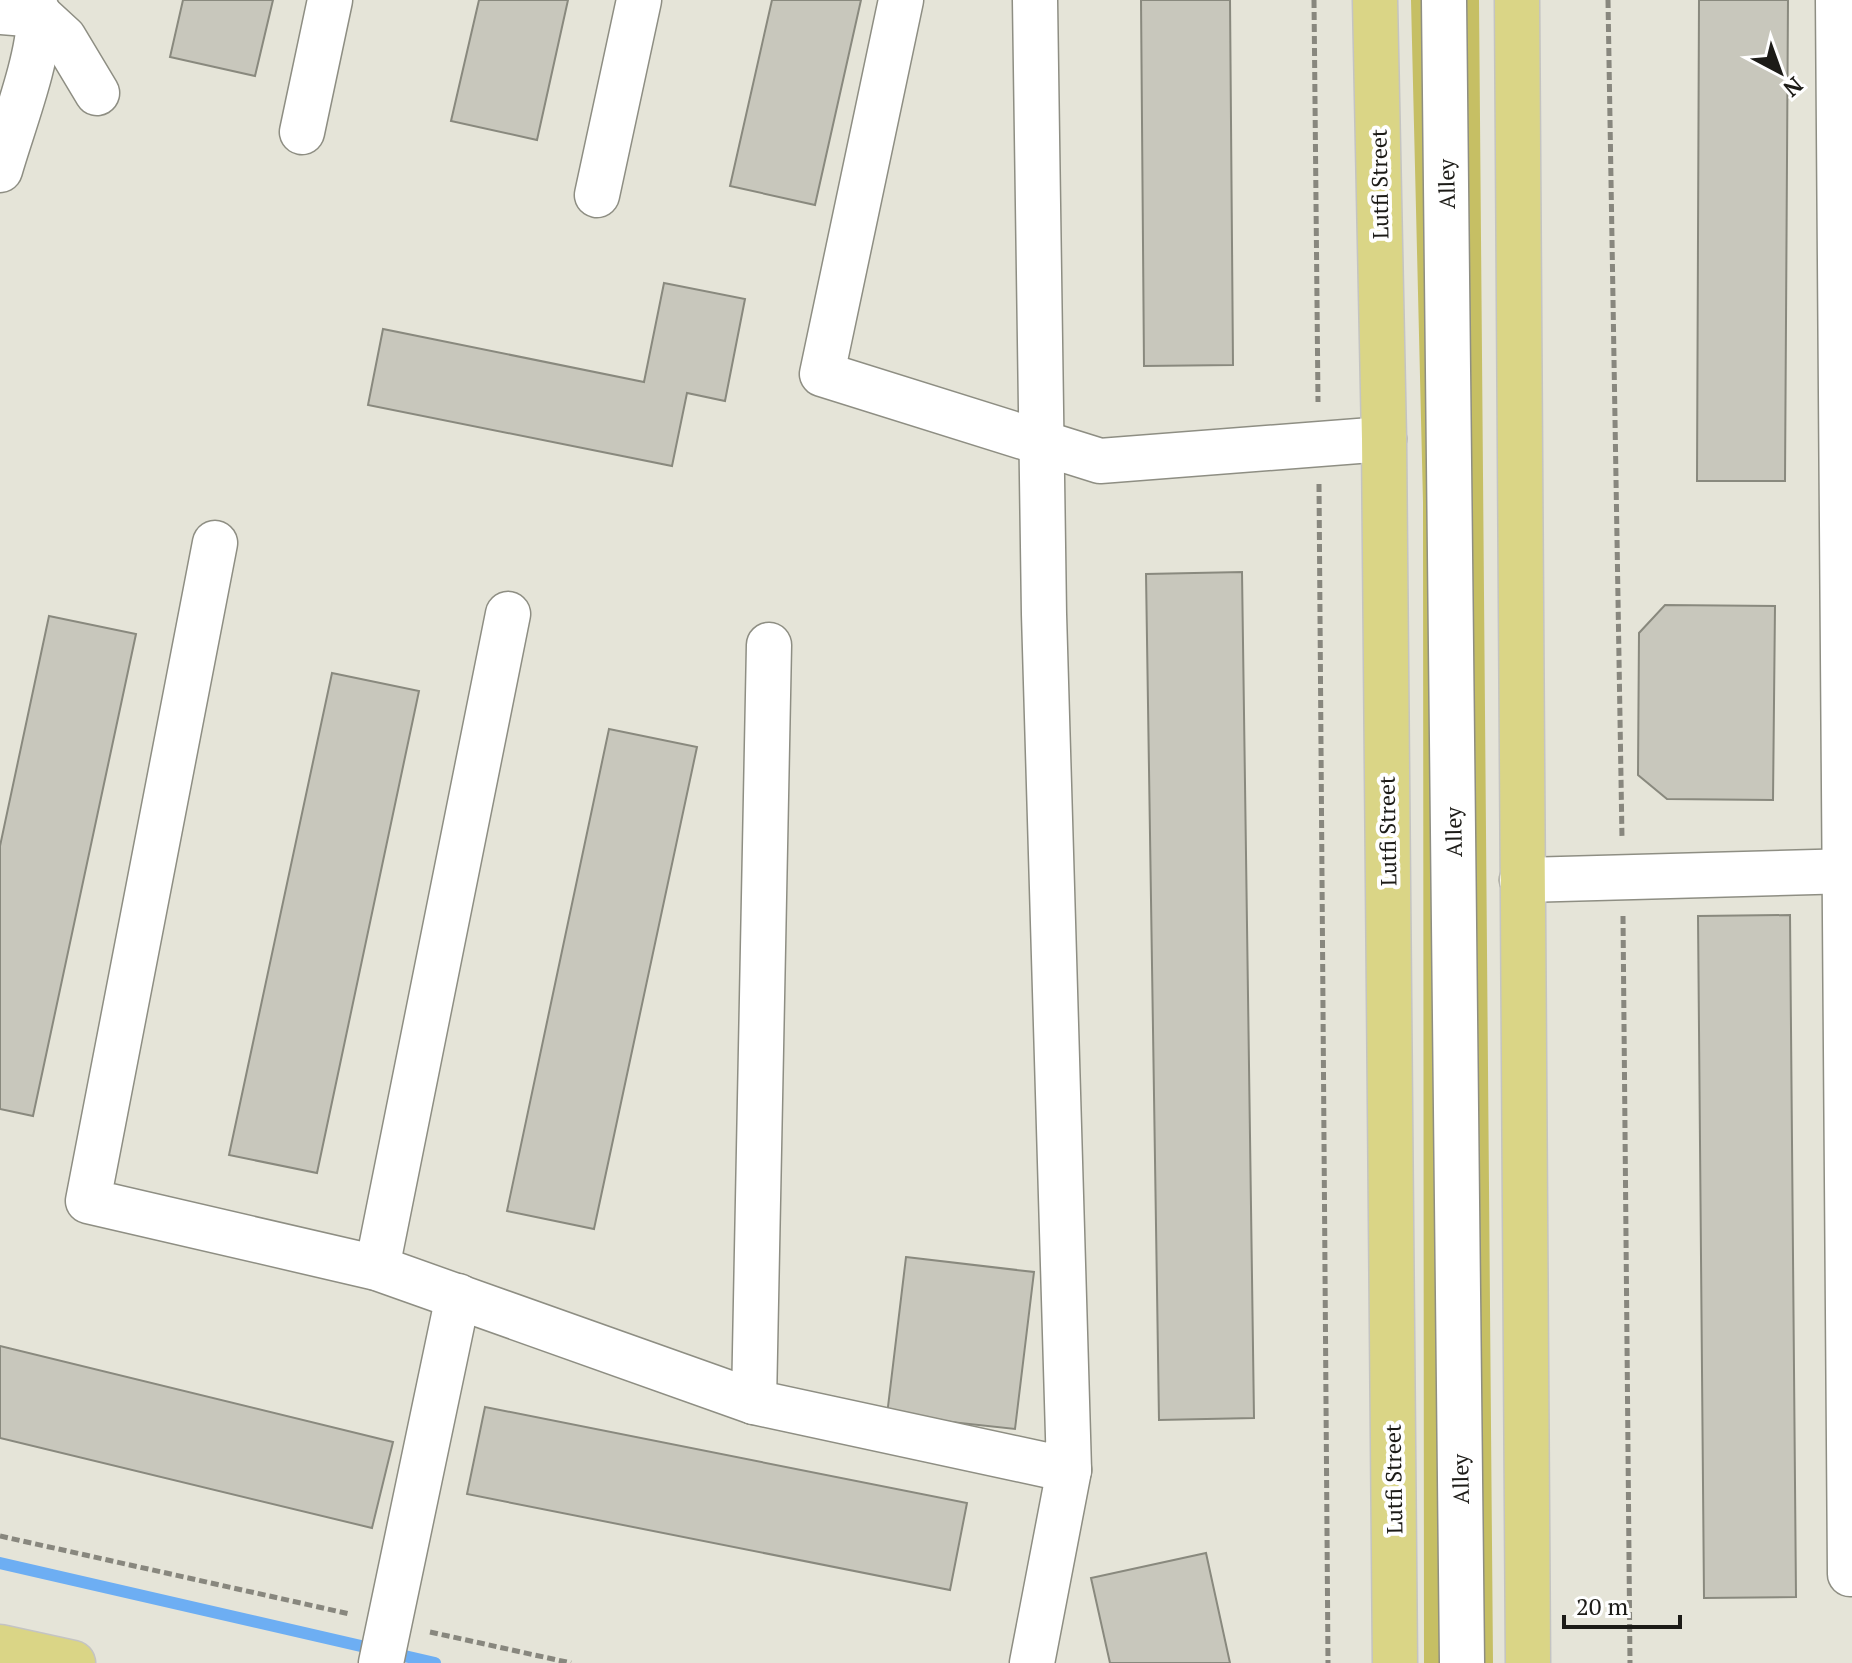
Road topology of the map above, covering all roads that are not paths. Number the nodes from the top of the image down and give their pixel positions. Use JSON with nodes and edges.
{"nodes":[{"id":1,"x":330,"y":0,"type":"edge"},
{"id":2,"x":639,"y":0,"type":"edge"},
{"id":3,"x":901,"y":0,"type":"edge"},
{"id":4,"x":1035,"y":0,"type":"edge"},
{"id":5,"x":1375,"y":0,"type":"edge"},
{"id":6,"x":1444,"y":0,"type":"edge"},
{"id":7,"x":1517,"y":0,"type":"edge"},
{"id":8,"x":1838,"y":0,"type":"edge"},
{"id":9,"x":24,"y":9,"type":"edge"},
{"id":10,"x":97,"y":93,"type":"dead end"},
{"id":11,"x":302,"y":132,"type":"dead end"},
{"id":12,"x":0,"y":170,"type":"edge"},
{"id":13,"x":597,"y":195,"type":"dead end"},
{"id":14,"x":1384,"y":439,"type":"junction"},
{"id":15,"x":1042,"y":444,"type":"junction"},
{"id":16,"x":215,"y":543,"type":"dead end"},
{"id":17,"x":508,"y":614,"type":"dead end"},
{"id":18,"x":769,"y":645,"type":"dead end"},
{"id":19,"x":1849,"y":871,"type":"edge"},
{"id":20,"x":1522,"y":880,"type":"junction"},
{"id":21,"x":377,"y":1268,"type":"junction"},
{"id":22,"x":458,"y":1296,"type":"junction"},
{"id":23,"x":754,"y":1402,"type":"junction"},
{"id":24,"x":1069,"y":1470,"type":"junction"},
{"id":25,"x":1850,"y":1574,"type":"edge"},
{"id":26,"x":386,"y":1643,"type":"edge"},
{"id":27,"x":0,"y":1647,"type":"edge"},
{"id":28,"x":73,"y":1663,"type":"edge"},
{"id":29,"x":1032,"y":1663,"type":"edge"},
{"id":30,"x":1395,"y":1663,"type":"edge"},
{"id":31,"x":1462,"y":1663,"type":"edge"},
{"id":32,"x":1528,"y":1663,"type":"edge"}],
"edges":[{"from":1,"to":11,"type":"street"},
{"from":2,"to":13,"type":"street"},
{"from":3,"to":15,"type":"street"},
{"from":4,"to":15,"type":"street"},
{"from":5,"to":14,"type":"main road","name":"Lutfi Street"},
{"from":6,"to":31,"type":"street","name":"Alley"},
{"from":7,"to":20,"type":"main road"},
{"from":8,"to":19,"type":"street"},
{"from":9,"to":10,"type":"street"},
{"from":9,"to":12,"type":"street"},
{"from":14,"to":15,"type":"street"},
{"from":14,"to":30,"type":"main road","name":"Lutfi Street"},
{"from":15,"to":24,"type":"street"},
{"from":16,"to":21,"type":"street"},
{"from":17,"to":21,"type":"street"},
{"from":18,"to":23,"type":"street"},
{"from":19,"to":20,"type":"street"},
{"from":19,"to":25,"type":"street"},
{"from":20,"to":32,"type":"main road"},
{"from":21,"to":22,"type":"street"},
{"from":22,"to":23,"type":"street"},
{"from":22,"to":26,"type":"street"},
{"from":23,"to":24,"type":"street"},
{"from":24,"to":29,"type":"street"},
{"from":27,"to":28,"type":"main road"}]}
